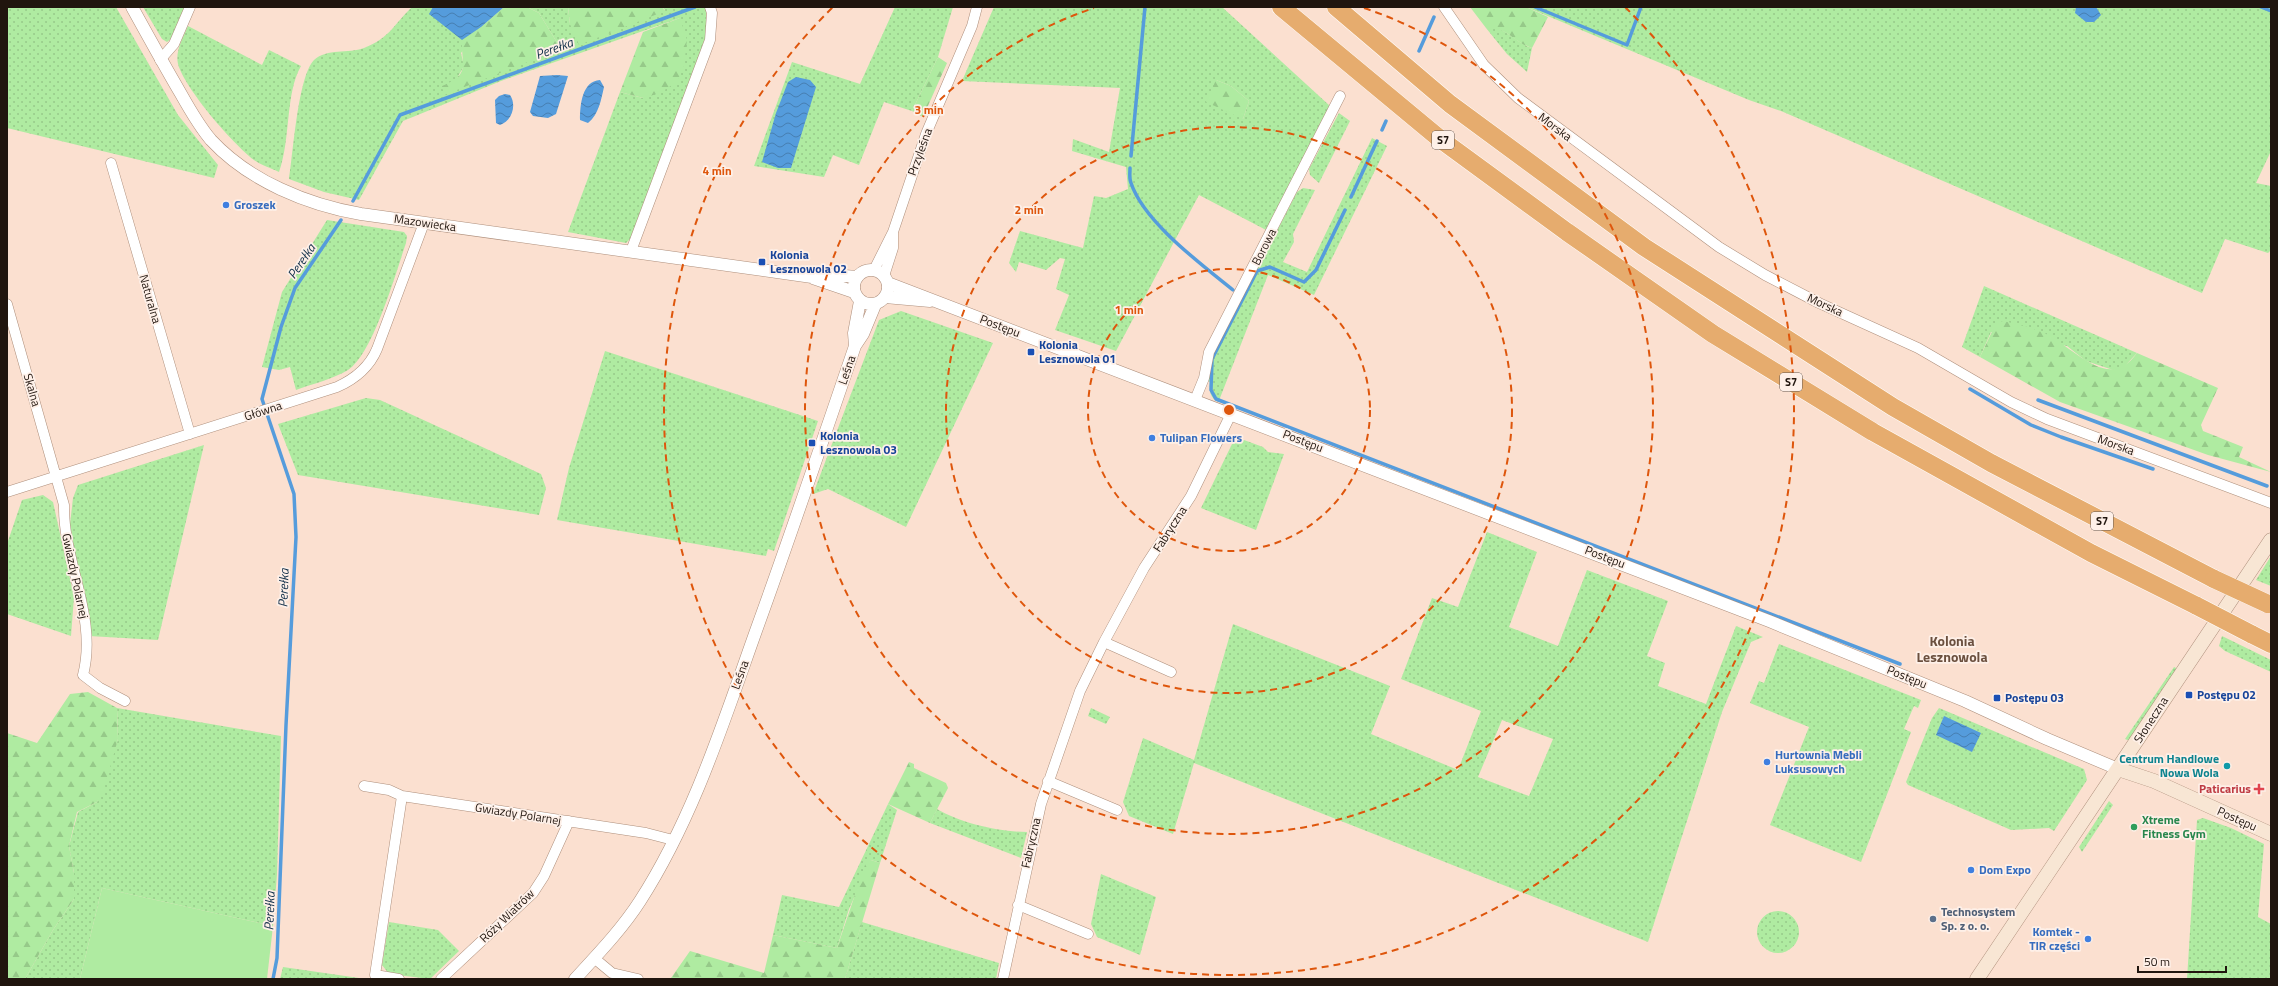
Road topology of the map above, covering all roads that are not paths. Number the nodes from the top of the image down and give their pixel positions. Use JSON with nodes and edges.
{"nodes":[{"id":1,"x":132,"y":7,"type":"edge"},
{"id":2,"x":190,"y":7,"type":"edge"},
{"id":3,"x":710,"y":7,"type":"edge"},
{"id":4,"x":977,"y":7,"type":"edge"},
{"id":5,"x":1281,"y":7,"type":"edge"},
{"id":6,"x":1336,"y":7,"type":"edge"},
{"id":7,"x":1444,"y":7,"type":"edge"},
{"id":8,"x":160,"y":60,"type":"junction"},
{"id":9,"x":1340,"y":96,"type":"dead end"},
{"id":10,"x":111,"y":163,"type":"dead end"},
{"id":11,"x":424,"y":223,"type":"junction"},
{"id":12,"x":631,"y":251,"type":"junction"},
{"id":13,"x":812,"y":277,"type":"junction"},
{"id":14,"x":857,"y":277,"type":"junction"},
{"id":15,"x":882,"y":277,"type":"junction"},
{"id":16,"x":857,"y":296,"type":"junction"},
{"id":17,"x":885,"y":298,"type":"junction"},
{"id":18,"x":932,"y":301,"type":"junction"},
{"id":19,"x":7,"y":304,"type":"edge"},
{"id":20,"x":875,"y":305,"type":"junction"},
{"id":21,"x":855,"y":346,"type":"junction"},
{"id":22,"x":1195,"y":400,"type":"junction"},
{"id":23,"x":1231,"y":414,"type":"junction"},
{"id":24,"x":190,"y":434,"type":"junction"},
{"id":25,"x":57,"y":475,"type":"junction"},
{"id":26,"x":7,"y":492,"type":"edge"},
{"id":27,"x":2271,"y":502,"type":"edge"},
{"id":28,"x":2271,"y":540,"type":"edge"},
{"id":29,"x":2270,"y":605,"type":"edge"},
{"id":30,"x":1104,"y":642,"type":"junction"},
{"id":31,"x":2271,"y":644,"type":"edge"},
{"id":32,"x":1171,"y":672,"type":"dead end"},
{"id":33,"x":125,"y":701,"type":"dead end"},
{"id":34,"x":2118,"y":769,"type":"junction"},
{"id":35,"x":1048,"y":781,"type":"junction"},
{"id":36,"x":364,"y":786,"type":"dead end"},
{"id":37,"x":402,"y":796,"type":"junction"},
{"id":38,"x":1117,"y":810,"type":"dead end"},
{"id":39,"x":569,"y":821,"type":"junction"},
{"id":40,"x":2271,"y":834,"type":"edge"},
{"id":41,"x":673,"y":840,"type":"junction"},
{"id":42,"x":1018,"y":905,"type":"junction"},
{"id":43,"x":1088,"y":934,"type":"dead end"},
{"id":44,"x":594,"y":958,"type":"junction"},
{"id":45,"x":399,"y":979,"type":"edge"},
{"id":46,"x":440,"y":979,"type":"edge"},
{"id":47,"x":575,"y":979,"type":"edge"},
{"id":48,"x":638,"y":979,"type":"edge"},
{"id":49,"x":1003,"y":979,"type":"edge"},
{"id":50,"x":1977,"y":979,"type":"edge"}],
"edges":[{"from":1,"to":8,"type":"street","name":"Mazowiecka"},
{"from":2,"to":8,"type":"street"},
{"from":3,"to":12,"type":"street"},
{"from":4,"to":15,"type":"street","name":"Przyleśna"},
{"from":5,"to":31,"type":"highway","number":"S7","bridge":true},
{"from":6,"to":29,"type":"highway","number":"S7","bridge":true},
{"from":7,"to":27,"type":"street","name":"Morska"},
{"from":8,"to":11,"type":"street","name":"Mazowiecka"},
{"from":9,"to":22,"type":"street","name":"Borowa"},
{"from":10,"to":24,"type":"street","name":"Naturalna"},
{"from":11,"to":12,"type":"street","name":"Mazowiecka"},
{"from":11,"to":24,"type":"street","name":"Główna"},
{"from":12,"to":13,"type":"street","name":"Mazowiecka"},
{"from":13,"to":14,"type":"street","name":"Mazowiecka"},
{"from":13,"to":16,"type":"street","name":"Mazowiecka"},
{"from":14,"to":15,"type":"street"},
{"from":14,"to":16,"type":"street"},
{"from":15,"to":17,"type":"street"},
{"from":15,"to":18,"type":"street","name":"Postępu"},
{"from":16,"to":20,"type":"street"},
{"from":16,"to":21,"type":"street","name":"Leśna"},
{"from":17,"to":18,"type":"street","name":"Postępu"},
{"from":17,"to":20,"type":"street"},
{"from":18,"to":22,"type":"street","name":"Postępu"},
{"from":19,"to":25,"type":"street","name":"Skalna"},
{"from":20,"to":21,"type":"street","name":"Leśna"},
{"from":21,"to":41,"type":"street","name":"Leśna"},
{"from":22,"to":23,"type":"street","name":"Postępu"},
{"from":23,"to":30,"type":"street","name":"Fabryczna"},
{"from":23,"to":34,"type":"street","name":"Postępu"},
{"from":24,"to":25,"type":"street","name":"Główna"},
{"from":25,"to":26,"type":"street","name":"Główna"},
{"from":25,"to":33,"type":"street","name":"Gwiazdy Polarnej"},
{"from":28,"to":34,"type":"main road","name":"Słoneczna"},
{"from":30,"to":32,"type":"street"},
{"from":30,"to":35,"type":"street","name":"Fabryczna"},
{"from":34,"to":40,"type":"main road","name":"Postępu"},
{"from":34,"to":50,"type":"main road","name":"Słoneczna"},
{"from":35,"to":38,"type":"street"},
{"from":35,"to":42,"type":"street","name":"Fabryczna"},
{"from":36,"to":37,"type":"street","name":"Gwiazdy Polarnej"},
{"from":37,"to":39,"type":"street","name":"Gwiazdy Polarnej"},
{"from":37,"to":45,"type":"street"},
{"from":39,"to":41,"type":"street","name":"Gwiazdy Polarnej"},
{"from":39,"to":46,"type":"street","name":"Róży Wiatrów"},
{"from":41,"to":44,"type":"street","name":"Leśna"},
{"from":42,"to":43,"type":"street"},
{"from":42,"to":49,"type":"street","name":"Fabryczna"},
{"from":44,"to":47,"type":"street","name":"Leśna"},
{"from":44,"to":48,"type":"street"}]}
